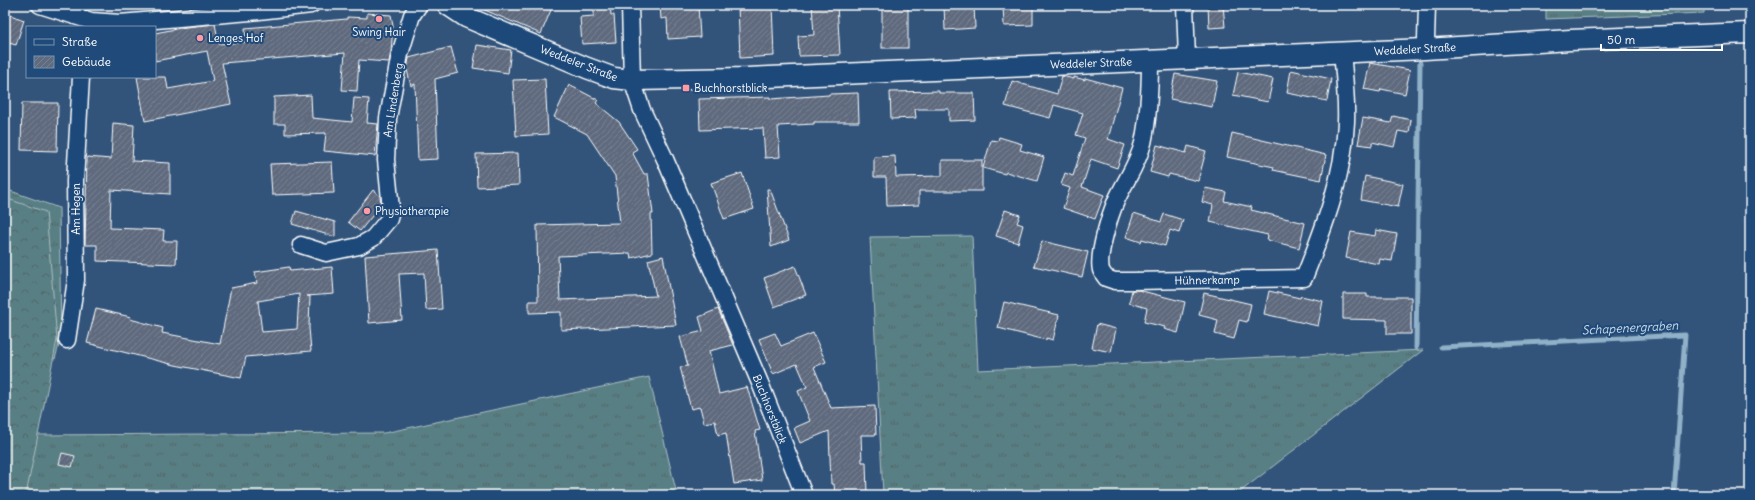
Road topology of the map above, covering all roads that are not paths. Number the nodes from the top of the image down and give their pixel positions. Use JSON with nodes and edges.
{"nodes":[{"id":1,"x":40,"y":5,"type":"edge"},
{"id":2,"x":311,"y":5,"type":"edge"},
{"id":3,"x":419,"y":5,"type":"edge"},
{"id":4,"x":448,"y":5,"type":"edge"},
{"id":5,"x":630,"y":5,"type":"edge"},
{"id":6,"x":1185,"y":5,"type":"edge"},
{"id":7,"x":1427,"y":5,"type":"edge"},
{"id":8,"x":73,"y":21,"type":"edge"},
{"id":9,"x":118,"y":25,"type":"edge"},
{"id":10,"x":1750,"y":33,"type":"edge"},
{"id":11,"x":1424,"y":49,"type":"junction"},
{"id":12,"x":1342,"y":52,"type":"junction"},
{"id":13,"x":1187,"y":59,"type":"junction"},
{"id":14,"x":1150,"y":60,"type":"junction"},
{"id":15,"x":82,"y":78,"type":"edge"},
{"id":16,"x":632,"y":80,"type":"junction"},
{"id":17,"x":301,"y":245,"type":"dead end"},
{"id":18,"x":68,"y":340,"type":"dead end"},
{"id":19,"x":804,"y":495,"type":"edge"}],
"edges":[{"from":1,"to":8,"type":"street"},
{"from":2,"to":9,"type":"street"},
{"from":3,"to":17,"type":"street","name":"Am Lindenberg"},
{"from":4,"to":16,"type":"street","name":"Weddeler Straße"},
{"from":5,"to":16,"type":"street","name":"Buchhorstblick"},
{"from":6,"to":13,"type":"street"},
{"from":7,"to":11,"type":"street"},
{"from":8,"to":9,"type":"street"},
{"from":10,"to":11,"type":"street","name":"Weddeler Straße"},
{"from":11,"to":12,"type":"street","name":"Weddeler Straße"},
{"from":12,"to":13,"type":"street","name":"Weddeler Straße"},
{"from":12,"to":14,"type":"street","name":"Hühnerkamp"},
{"from":13,"to":14,"type":"street","name":"Weddeler Straße"},
{"from":14,"to":16,"type":"street","name":"Weddeler Straße"},
{"from":15,"to":18,"type":"street","name":"Am Hegen"},
{"from":16,"to":19,"type":"street","name":"Buchhorstblick"}]}
